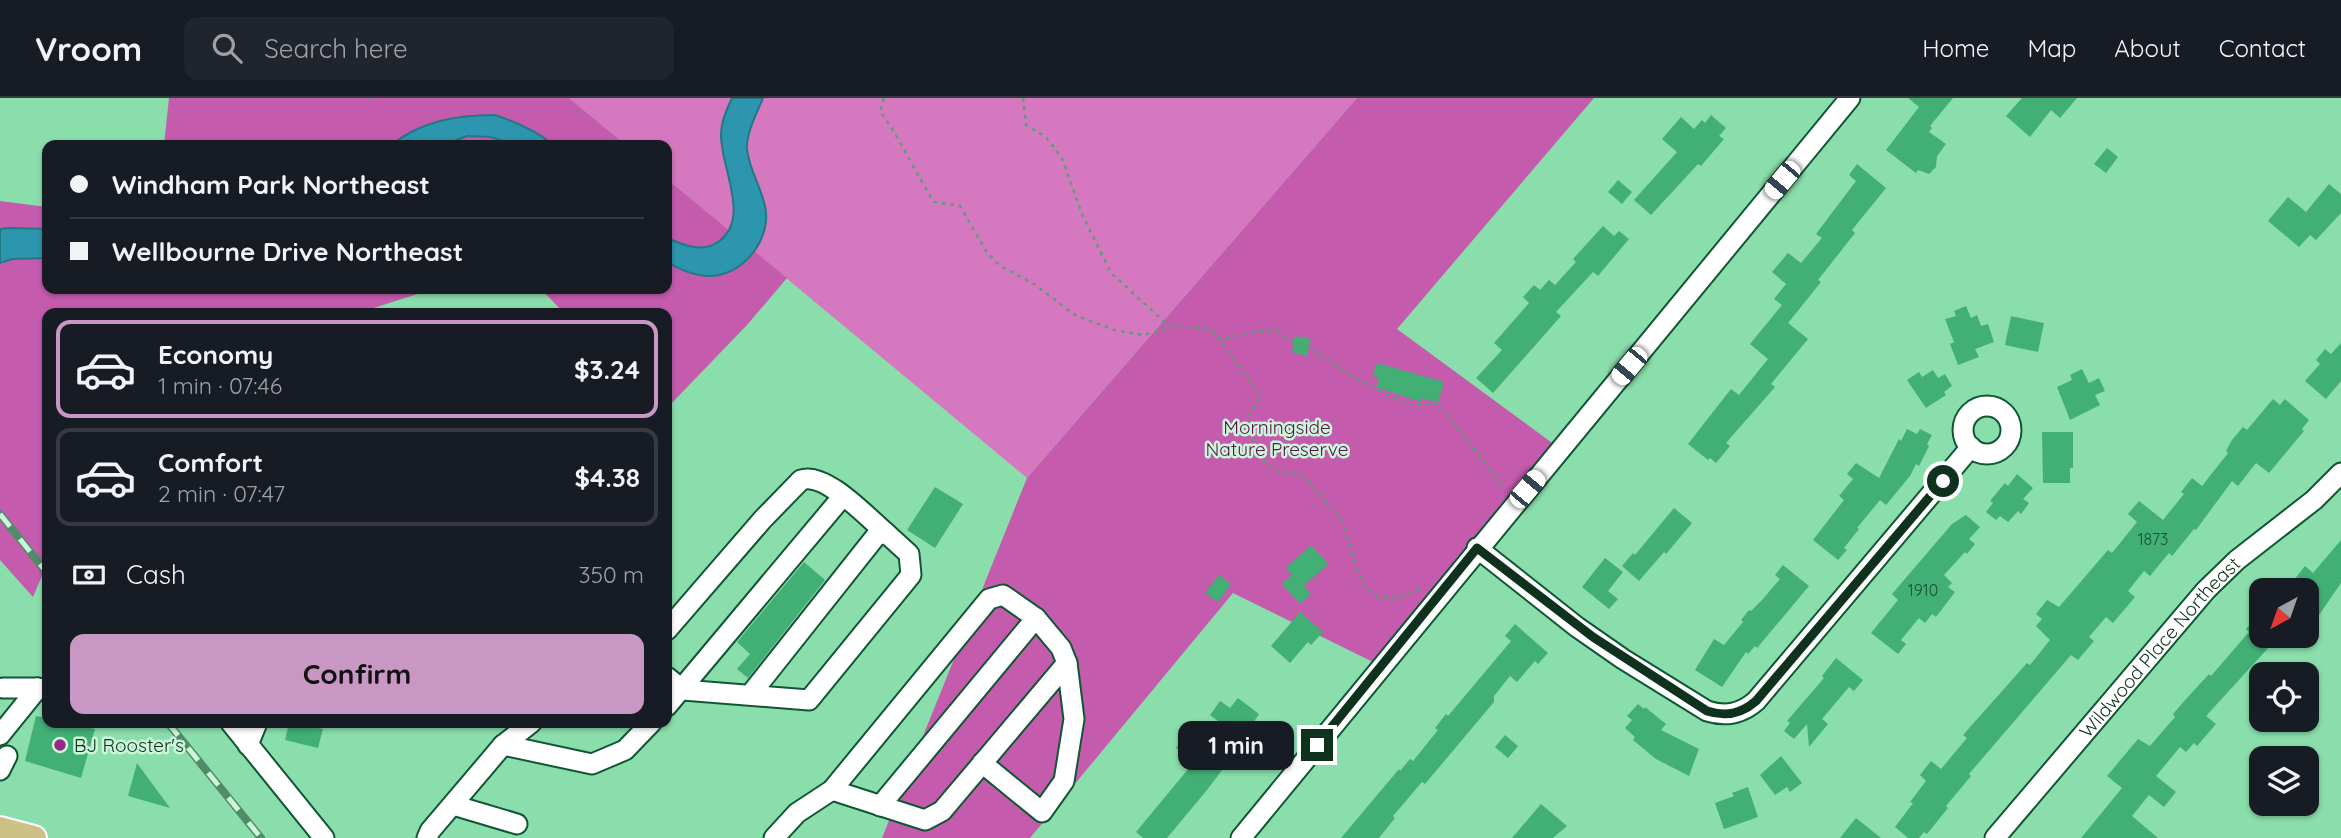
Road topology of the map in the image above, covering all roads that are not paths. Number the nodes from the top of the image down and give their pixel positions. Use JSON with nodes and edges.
{"nodes":[{"id":1,"x":1850,"y":98,"type":"edge"},
{"id":2,"x":1971,"y":447,"type":"dead end"},
{"id":3,"x":2341,"y":473,"type":"edge"},
{"id":4,"x":843,"y":496,"type":"junction"},
{"id":5,"x":886,"y":533,"type":"junction"},
{"id":6,"x":1477,"y":548,"type":"junction"},
{"id":7,"x":1036,"y":618,"type":"junction"},
{"id":8,"x":672,"y":625,"type":"edge"},
{"id":9,"x":1067,"y":663,"type":"junction"},
{"id":10,"x":672,"y":681,"type":"edge"},
{"id":11,"x":3,"y":688,"type":"dead end"},
{"id":12,"x":683,"y":690,"type":"junction"},
{"id":13,"x":750,"y":695,"type":"junction"},
{"id":14,"x":672,"y":701,"type":"edge"},
{"id":15,"x":234,"y":728,"type":"edge"},
{"id":16,"x":255,"y":728,"type":"edge"},
{"id":17,"x":525,"y":728,"type":"edge"},
{"id":18,"x":646,"y":728,"type":"edge"},
{"id":19,"x":0,"y":734,"type":"edge"},
{"id":20,"x":248,"y":744,"type":"junction"},
{"id":21,"x":503,"y":745,"type":"junction"},
{"id":22,"x":982,"y":763,"type":"junction"},
{"id":23,"x":832,"y":790,"type":"junction"},
{"id":24,"x":453,"y":805,"type":"junction"},
{"id":25,"x":880,"y":806,"type":"junction"},
{"id":26,"x":517,"y":824,"type":"dead end"},
{"id":27,"x":0,"y":829,"type":"edge"},
{"id":28,"x":1251,"y":835,"type":"edge"},
{"id":29,"x":34,"y":838,"type":"edge"},
{"id":30,"x":324,"y":838,"type":"edge"},
{"id":31,"x":427,"y":838,"type":"edge"},
{"id":32,"x":774,"y":838,"type":"edge"},
{"id":33,"x":1995,"y":838,"type":"edge"}],
"edges":[{"from":1,"to":6,"type":"street"},
{"from":2,"to":6,"type":"street"},
{"from":3,"to":33,"type":"street","name":"Wildwood Place Northeast"},
{"from":4,"to":5,"type":"street"},
{"from":4,"to":8,"type":"street"},
{"from":4,"to":12,"type":"street"},
{"from":5,"to":13,"type":"street"},
{"from":5,"to":13,"type":"street"},
{"from":6,"to":28,"type":"street"},
{"from":7,"to":9,"type":"street"},
{"from":7,"to":23,"type":"street"},
{"from":7,"to":25,"type":"street"},
{"from":9,"to":22,"type":"street"},
{"from":9,"to":22,"type":"street"},
{"from":10,"to":12,"type":"street"},
{"from":11,"to":19,"type":"street"},
{"from":12,"to":13,"type":"street"},
{"from":12,"to":14,"type":"street"},
{"from":15,"to":20,"type":"street"},
{"from":16,"to":20,"type":"street"},
{"from":17,"to":21,"type":"street"},
{"from":18,"to":21,"type":"street"},
{"from":20,"to":30,"type":"street"},
{"from":21,"to":24,"type":"street"},
{"from":22,"to":25,"type":"street"},
{"from":23,"to":25,"type":"street"},
{"from":23,"to":32,"type":"street"},
{"from":24,"to":26,"type":"street"},
{"from":24,"to":31,"type":"street"},
{"from":27,"to":29,"type":"main road"}]}
